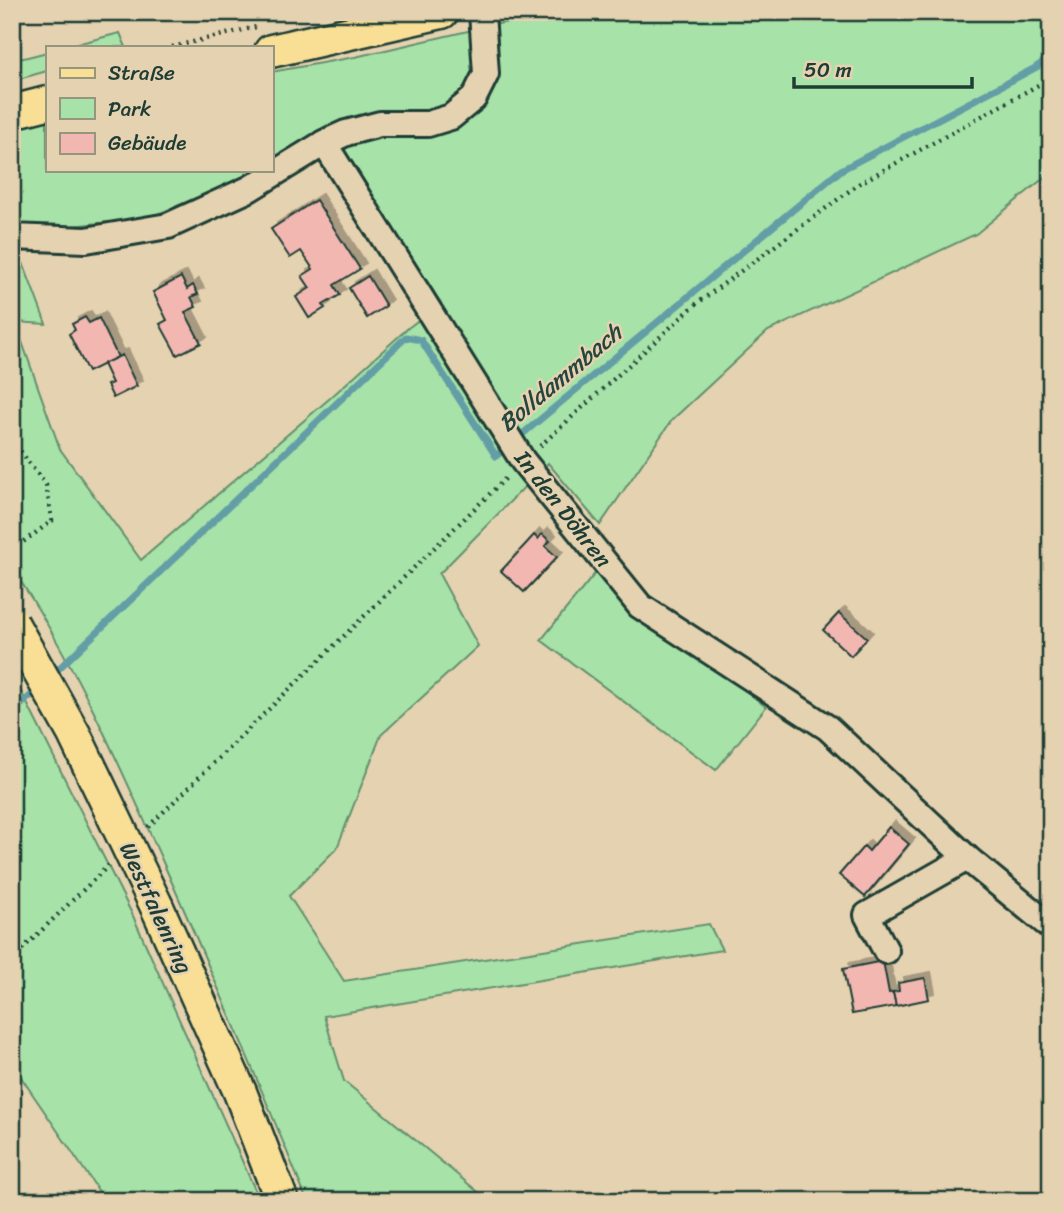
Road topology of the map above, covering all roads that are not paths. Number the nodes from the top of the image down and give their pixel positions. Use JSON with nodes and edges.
{"nodes":[{"id":1,"x":442,"y":12,"type":"edge"},
{"id":2,"x":482,"y":12,"type":"edge"},
{"id":3,"x":268,"y":38,"type":"edge"},
{"id":4,"x":46,"y":103,"type":"edge"},
{"id":5,"x":12,"y":112,"type":"edge"},
{"id":6,"x":324,"y":143,"type":"junction"},
{"id":7,"x":12,"y":237,"type":"edge"},
{"id":8,"x":12,"y":623,"type":"edge"},
{"id":9,"x":967,"y":858,"type":"junction"},
{"id":10,"x":1051,"y":927,"type":"edge"},
{"id":11,"x":886,"y":951,"type":"dead end"},
{"id":12,"x":282,"y":1201,"type":"edge"}],
"edges":[{"from":1,"to":3,"type":"main road"},
{"from":2,"to":6,"type":"street"},
{"from":4,"to":5,"type":"main road"},
{"from":6,"to":7,"type":"street"},
{"from":6,"to":9,"type":"street","name":"In den Döhren"},
{"from":8,"to":12,"type":"main road","name":"Westfalenring","bridge":true},
{"from":9,"to":10,"type":"street","name":"In den Döhren"},
{"from":9,"to":11,"type":"street"}]}
